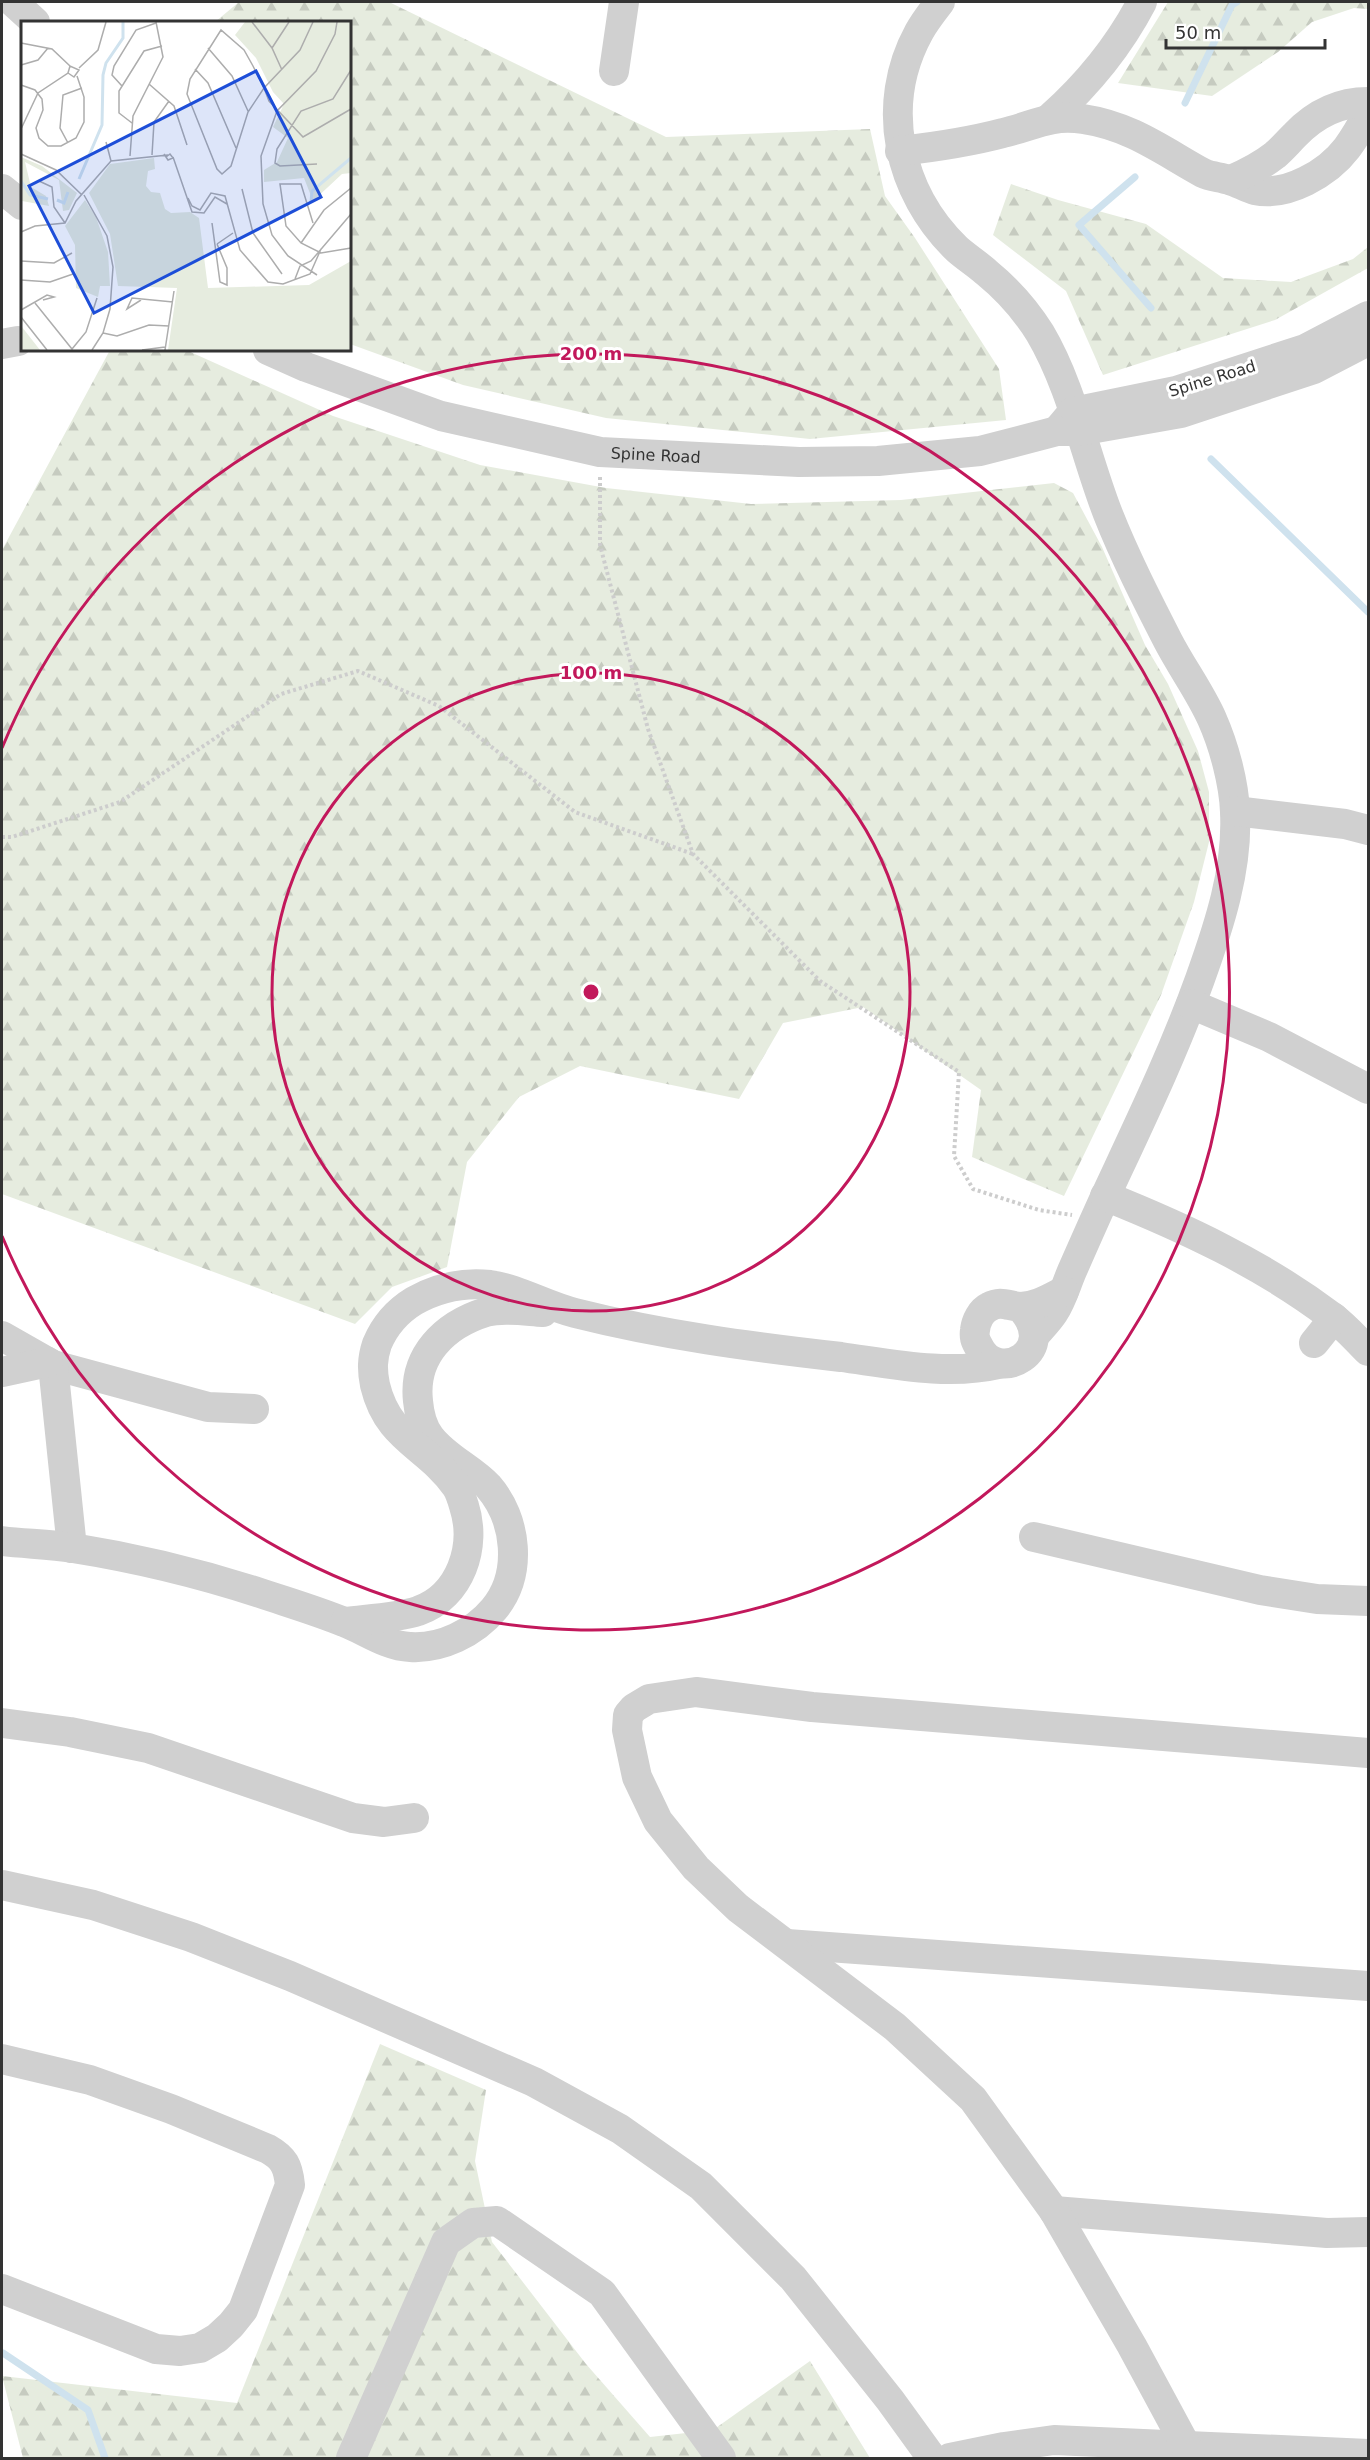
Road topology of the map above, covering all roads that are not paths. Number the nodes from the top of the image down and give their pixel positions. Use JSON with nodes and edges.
{"nodes":[{"id":1,"x":13,"y":2,"type":"edge"},
{"id":2,"x":624,"y":2,"type":"edge"},
{"id":3,"x":940,"y":2,"type":"edge"},
{"id":4,"x":1142,"y":2,"type":"edge"},
{"id":5,"x":34,"y":21,"type":"edge"},
{"id":6,"x":614,"y":71,"type":"dead end"},
{"id":7,"x":1368,"y":102,"type":"edge"},
{"id":8,"x":1368,"y":113,"type":"edge"},
{"id":9,"x":1051,"y":117,"type":"junction"},
{"id":10,"x":900,"y":151,"type":"junction"},
{"id":11,"x":1231,"y":180,"type":"junction"},
{"id":12,"x":2,"y":189,"type":"edge"},
{"id":13,"x":21,"y":205,"type":"edge"},
{"id":14,"x":1368,"y":316,"type":"edge"},
{"id":15,"x":1368,"y":341,"type":"edge"},
{"id":16,"x":270,"y":351,"type":"edge"},
{"id":17,"x":1069,"y":425,"type":"junction"},
{"id":18,"x":1235,"y":811,"type":"junction"},
{"id":19,"x":1368,"y":830,"type":"edge"},
{"id":20,"x":1191,"y":1004,"type":"junction"},
{"id":21,"x":1368,"y":1089,"type":"edge"},
{"id":22,"x":1100,"y":1207,"type":"junction"},
{"id":23,"x":1064,"y":1291,"type":"junction"},
{"id":24,"x":1020,"y":1306,"type":"junction"},
{"id":25,"x":573,"y":1313,"type":"junction"},
{"id":26,"x":1334,"y":1318,"type":"junction"},
{"id":27,"x":1035,"y":1335,"type":"junction"},
{"id":28,"x":2,"y":1336,"type":"edge"},
{"id":29,"x":974,"y":1338,"type":"junction"},
{"id":30,"x":1314,"y":1343,"type":"dead end"},
{"id":31,"x":1368,"y":1351,"type":"edge"},
{"id":32,"x":51,"y":1363,"type":"junction"},
{"id":33,"x":999,"y":1364,"type":"junction"},
{"id":34,"x":940,"y":1368,"type":"junction"},
{"id":35,"x":2,"y":1372,"type":"edge"},
{"id":36,"x":254,"y":1409,"type":"dead end"},
{"id":37,"x":1034,"y":1537,"type":"dead end"},
{"id":38,"x":2,"y":1541,"type":"edge"},
{"id":39,"x":72,"y":1548,"type":"junction"},
{"id":40,"x":1368,"y":1601,"type":"edge"},
{"id":41,"x":345,"y":1622,"type":"junction"},
{"id":42,"x":2,"y":1723,"type":"edge"},
{"id":43,"x":1368,"y":1753,"type":"edge"},
{"id":44,"x":414,"y":1818,"type":"dead end"},
{"id":45,"x":2,"y":1885,"type":"edge"},
{"id":46,"x":787,"y":1944,"type":"junction"},
{"id":47,"x":1368,"y":1986,"type":"edge"},
{"id":48,"x":2,"y":2059,"type":"edge"},
{"id":49,"x":1054,"y":2211,"type":"junction"},
{"id":50,"x":1368,"y":2232,"type":"edge"},
{"id":51,"x":2,"y":2289,"type":"edge"},
{"id":52,"x":1188,"y":2452,"type":"edge"},
{"id":53,"x":1368,"y":2454,"type":"edge"},
{"id":54,"x":351,"y":2458,"type":"edge"},
{"id":55,"x":721,"y":2458,"type":"edge"},
{"id":56,"x":932,"y":2458,"type":"edge"},
{"id":57,"x":950,"y":2458,"type":"edge"}],
"edges":[{"from":1,"to":5,"type":"street"},
{"from":2,"to":6,"type":"street"},
{"from":3,"to":10,"type":"street"},
{"from":4,"to":9,"type":"street"},
{"from":7,"to":11,"type":"street"},
{"from":8,"to":11,"type":"street"},
{"from":9,"to":10,"type":"street"},
{"from":9,"to":11,"type":"street"},
{"from":10,"to":17,"type":"street"},
{"from":12,"to":13,"type":"street"},
{"from":14,"to":17,"type":"street","name":"Spine Road"},
{"from":15,"to":17,"type":"street","name":"Spine Road"},
{"from":16,"to":17,"type":"street","name":"Spine Road"},
{"from":17,"to":18,"type":"street"},
{"from":18,"to":19,"type":"street"},
{"from":18,"to":20,"type":"street"},
{"from":20,"to":21,"type":"street"},
{"from":20,"to":22,"type":"street"},
{"from":22,"to":23,"type":"street"},
{"from":22,"to":26,"type":"street"},
{"from":23,"to":24,"type":"street"},
{"from":23,"to":27,"type":"street"},
{"from":24,"to":27,"type":"street"},
{"from":24,"to":29,"type":"street"},
{"from":25,"to":34,"type":"street"},
{"from":25,"to":41,"type":"street"},
{"from":25,"to":41,"type":"street"},
{"from":26,"to":30,"type":"street"},
{"from":26,"to":31,"type":"street"},
{"from":27,"to":33,"type":"street"},
{"from":28,"to":32,"type":"street"},
{"from":29,"to":33,"type":"street"},
{"from":29,"to":34,"type":"street"},
{"from":32,"to":35,"type":"street"},
{"from":32,"to":36,"type":"street"},
{"from":32,"to":39,"type":"street"},
{"from":33,"to":34,"type":"street"},
{"from":37,"to":40,"type":"street"},
{"from":38,"to":39,"type":"street"},
{"from":39,"to":41,"type":"street"},
{"from":42,"to":44,"type":"street"},
{"from":43,"to":46,"type":"street"},
{"from":45,"to":56,"type":"street"},
{"from":46,"to":47,"type":"street"},
{"from":46,"to":49,"type":"street"},
{"from":48,"to":51,"type":"street"},
{"from":49,"to":50,"type":"street"},
{"from":49,"to":52,"type":"street"},
{"from":52,"to":53,"type":"street"},
{"from":52,"to":57,"type":"street"},
{"from":54,"to":55,"type":"street"}]}
